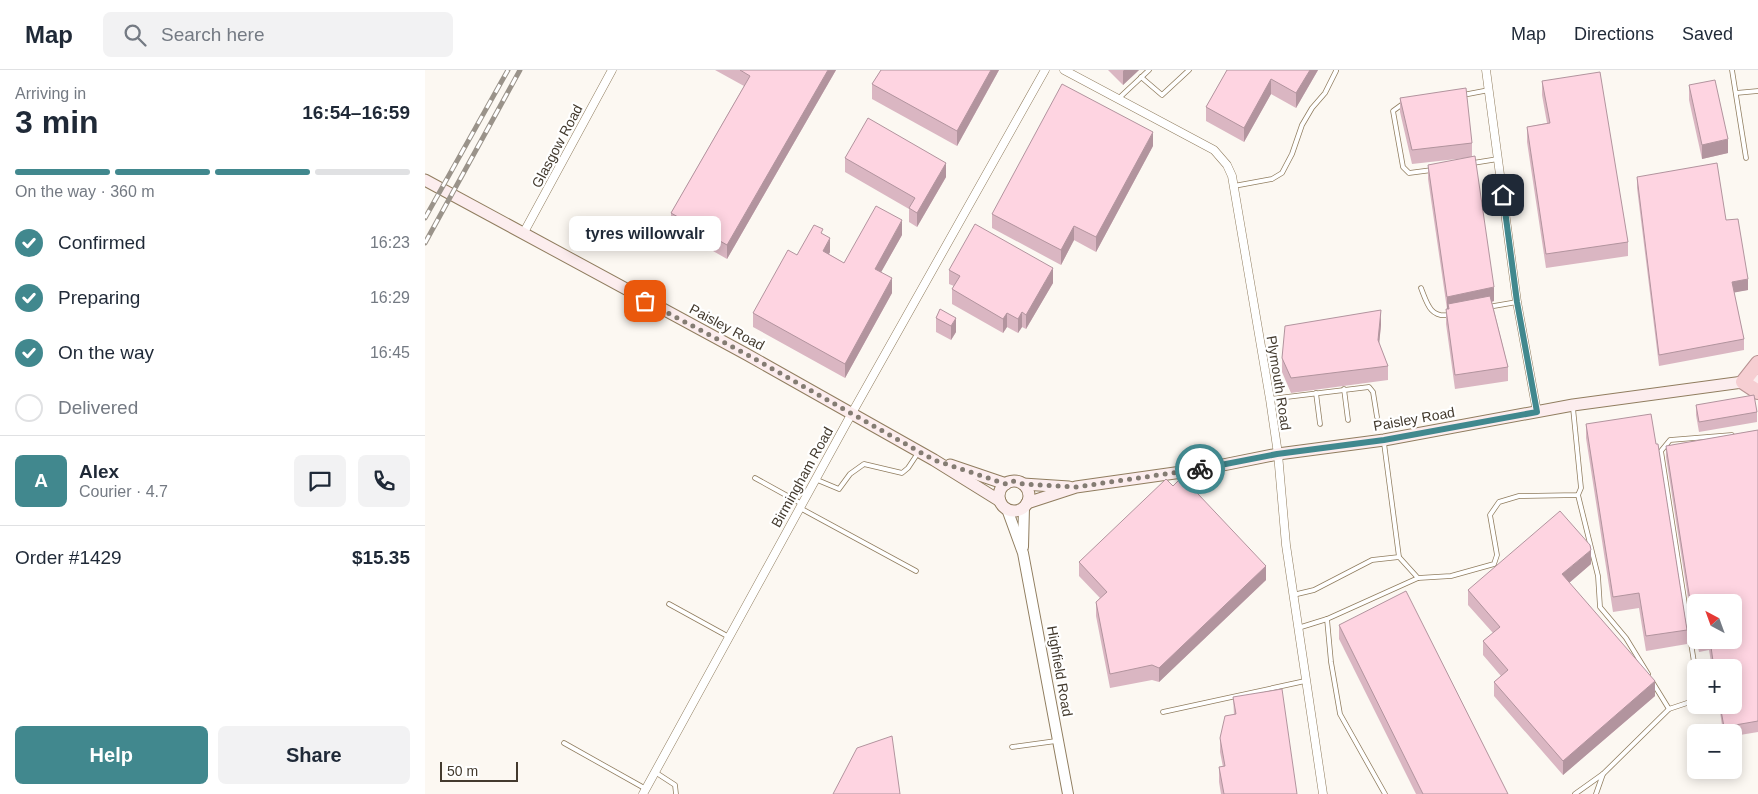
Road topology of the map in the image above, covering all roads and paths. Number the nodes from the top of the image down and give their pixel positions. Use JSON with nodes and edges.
{"nodes":[{"id":1,"x":612,"y":70,"type":"edge"},
{"id":2,"x":1045,"y":70,"type":"edge"},
{"id":3,"x":1064,"y":70,"type":"edge"},
{"id":4,"x":1149,"y":70,"type":"edge"},
{"id":5,"x":1189,"y":70,"type":"edge"},
{"id":6,"x":1486,"y":70,"type":"edge"},
{"id":7,"x":1732,"y":70,"type":"edge"},
{"id":8,"x":1336,"y":71,"type":"edge"},
{"id":9,"x":1141,"y":78,"type":"junction"},
{"id":10,"x":1489,"y":90,"type":"junction"},
{"id":11,"x":1758,"y":91,"type":"edge"},
{"id":12,"x":1736,"y":93,"type":"junction"},
{"id":13,"x":1457,"y":96,"type":"edge"},
{"id":14,"x":1118,"y":99,"type":"junction"},
{"id":15,"x":1410,"y":102,"type":"edge"},
{"id":16,"x":1746,"y":158,"type":"dead end"},
{"id":17,"x":1498,"y":159,"type":"junction"},
{"id":18,"x":1469,"y":164,"type":"edge"},
{"id":19,"x":1440,"y":168,"type":"edge"},
{"id":20,"x":427,"y":182,"type":"edge"},
{"id":21,"x":1234,"y":186,"type":"junction"},
{"id":22,"x":523,"y":234,"type":"junction"},
{"id":23,"x":1421,"y":288,"type":"dead end"},
{"id":24,"x":1517,"y":302,"type":"junction"},
{"id":25,"x":1479,"y":309,"type":"edge"},
{"id":26,"x":1451,"y":314,"type":"edge"},
{"id":27,"x":1758,"y":363,"type":"edge"},
{"id":28,"x":1758,"y":380,"type":"edge"},
{"id":29,"x":1743,"y":382,"type":"junction"},
{"id":30,"x":1344,"y":390,"type":"junction"},
{"id":31,"x":1758,"y":392,"type":"edge"},
{"id":32,"x":1316,"y":393,"type":"junction"},
{"id":33,"x":1269,"y":399,"type":"junction"},
{"id":34,"x":1573,"y":406,"type":"junction"},
{"id":35,"x":1537,"y":412,"type":"junction"},
{"id":36,"x":851,"y":413,"type":"junction"},
{"id":37,"x":1377,"y":417,"type":"dead end"},
{"id":38,"x":1348,"y":420,"type":"dead end"},
{"id":39,"x":1320,"y":424,"type":"dead end"},
{"id":40,"x":1739,"y":434,"type":"edge"},
{"id":41,"x":1384,"y":440,"type":"junction"},
{"id":42,"x":919,"y":451,"type":"junction"},
{"id":43,"x":1277,"y":454,"type":"junction"},
{"id":44,"x":934,"y":460,"type":"junction"},
{"id":45,"x":755,"y":478,"type":"dead end"},
{"id":46,"x":815,"y":479,"type":"junction"},
{"id":47,"x":1006,"y":484,"type":"junction"},
{"id":48,"x":1023,"y":484,"type":"junction"},
{"id":49,"x":1076,"y":487,"type":"junction"},
{"id":50,"x":1579,"y":495,"type":"junction"},
{"id":51,"x":1003,"y":505,"type":"junction"},
{"id":52,"x":1025,"y":505,"type":"junction"},
{"id":53,"x":801,"y":506,"type":"junction"},
{"id":54,"x":1023,"y":553,"type":"junction"},
{"id":55,"x":1399,"y":557,"type":"junction"},
{"id":56,"x":916,"y":571,"type":"dead end"},
{"id":57,"x":1419,"y":578,"type":"junction"},
{"id":58,"x":1293,"y":595,"type":"junction"},
{"id":59,"x":669,"y":604,"type":"dead end"},
{"id":60,"x":1327,"y":619,"type":"junction"},
{"id":61,"x":1298,"y":628,"type":"junction"},
{"id":62,"x":729,"y":637,"type":"junction"},
{"id":63,"x":1694,"y":659,"type":"edge"},
{"id":64,"x":1305,"y":682,"type":"junction"},
{"id":65,"x":1687,"y":703,"type":"edge"},
{"id":66,"x":1669,"y":709,"type":"junction"},
{"id":67,"x":1163,"y":712,"type":"dead end"},
{"id":68,"x":1058,"y":740,"type":"junction"},
{"id":69,"x":563,"y":743,"type":"dead end"},
{"id":70,"x":1012,"y":747,"type":"dead end"},
{"id":71,"x":655,"y":772,"type":"junction"},
{"id":72,"x":1603,"y":774,"type":"junction"},
{"id":73,"x":644,"y":792,"type":"edge"},
{"id":74,"x":676,"y":794,"type":"edge"},
{"id":75,"x":1068,"y":794,"type":"edge"},
{"id":76,"x":1323,"y":794,"type":"edge"},
{"id":77,"x":1385,"y":794,"type":"edge"},
{"id":78,"x":1575,"y":794,"type":"edge"},
{"id":79,"x":1596,"y":794,"type":"edge"}],
"edges":[{"from":1,"to":22,"type":"street","name":"Glasgow Road"},
{"from":2,"to":36,"type":"street","name":"Birmingham Road"},
{"from":3,"to":14,"type":"street","name":"Plymouth Road"},
{"from":4,"to":9,"type":"lane"},
{"from":5,"to":9,"type":"lane"},
{"from":6,"to":10,"type":"street"},
{"from":7,"to":12,"type":"lane"},
{"from":8,"to":21,"type":"lane"},
{"from":9,"to":14,"type":"lane"},
{"from":10,"to":13,"type":"lane"},
{"from":10,"to":17,"type":"street"},
{"from":11,"to":12,"type":"lane"},
{"from":12,"to":16,"type":"lane"},
{"from":14,"to":21,"type":"street","name":"Plymouth Road"},
{"from":15,"to":19,"type":"lane"},
{"from":17,"to":18,"type":"lane"},
{"from":17,"to":24,"type":"street"},
{"from":20,"to":22,"type":"main road","name":"Paisley Road"},
{"from":21,"to":33,"type":"street","name":"Plymouth Road"},
{"from":22,"to":36,"type":"main road","name":"Paisley Road"},
{"from":23,"to":26,"type":"lane"},
{"from":24,"to":25,"type":"lane"},
{"from":24,"to":35,"type":"street"},
{"from":27,"to":29,"type":"highway"},
{"from":28,"to":29,"type":"main road","name":"Paisley Road"},
{"from":29,"to":31,"type":"highway"},
{"from":29,"to":34,"type":"main road","name":"Paisley Road"},
{"from":30,"to":32,"type":"lane"},
{"from":30,"to":37,"type":"lane"},
{"from":30,"to":38,"type":"lane"},
{"from":32,"to":33,"type":"lane"},
{"from":32,"to":39,"type":"lane"},
{"from":33,"to":43,"type":"street","name":"Plymouth Road"},
{"from":34,"to":35,"type":"main road","name":"Paisley Road"},
{"from":34,"to":50,"type":"lane"},
{"from":35,"to":41,"type":"main road","name":"Paisley Road"},
{"from":36,"to":42,"type":"main road","name":"Paisley Road"},
{"from":36,"to":46,"type":"street","name":"Birmingham Road"},
{"from":40,"to":63,"type":"lane"},
{"from":41,"to":43,"type":"main road","name":"Paisley Road"},
{"from":41,"to":55,"type":"lane"},
{"from":42,"to":44,"type":"main road","name":"Paisley Road"},
{"from":42,"to":46,"type":"lane"},
{"from":43,"to":49,"type":"main road","name":"Paisley Road"},
{"from":43,"to":58,"type":"street","name":"Plymouth Road"},
{"from":44,"to":47,"type":"main road","name":"Paisley Road"},
{"from":44,"to":51,"type":"main road","name":"Paisley Road"},
{"from":45,"to":53,"type":"lane"},
{"from":46,"to":53,"type":"street","name":"Birmingham Road"},
{"from":47,"to":48,"type":"main road"},
{"from":47,"to":51,"type":"main road"},
{"from":48,"to":49,"type":"main road","name":"Paisley Road"},
{"from":48,"to":52,"type":"main road"},
{"from":49,"to":52,"type":"main road","name":"Paisley Road"},
{"from":50,"to":57,"type":"lane"},
{"from":50,"to":66,"type":"lane"},
{"from":51,"to":52,"type":"main road"},
{"from":51,"to":54,"type":"street","name":"Highfield Road"},
{"from":52,"to":54,"type":"street","name":"Highfield Road"},
{"from":53,"to":56,"type":"lane"},
{"from":53,"to":62,"type":"street","name":"Birmingham Road"},
{"from":54,"to":68,"type":"street","name":"Highfield Road"},
{"from":55,"to":57,"type":"lane"},
{"from":55,"to":58,"type":"lane"},
{"from":57,"to":60,"type":"lane"},
{"from":58,"to":61,"type":"street","name":"Plymouth Road"},
{"from":59,"to":62,"type":"lane"},
{"from":60,"to":61,"type":"lane"},
{"from":60,"to":77,"type":"lane"},
{"from":61,"to":64,"type":"street","name":"Plymouth Road"},
{"from":62,"to":71,"type":"street","name":"Birmingham Road"},
{"from":64,"to":67,"type":"lane"},
{"from":64,"to":76,"type":"street","name":"Plymouth Road"},
{"from":65,"to":66,"type":"lane"},
{"from":66,"to":72,"type":"lane"},
{"from":68,"to":70,"type":"lane"},
{"from":68,"to":75,"type":"street","name":"Highfield Road"},
{"from":69,"to":73,"type":"lane"},
{"from":71,"to":73,"type":"street","name":"Birmingham Road"},
{"from":71,"to":74,"type":"lane"},
{"from":72,"to":78,"type":"lane"},
{"from":72,"to":79,"type":"lane"}]}
